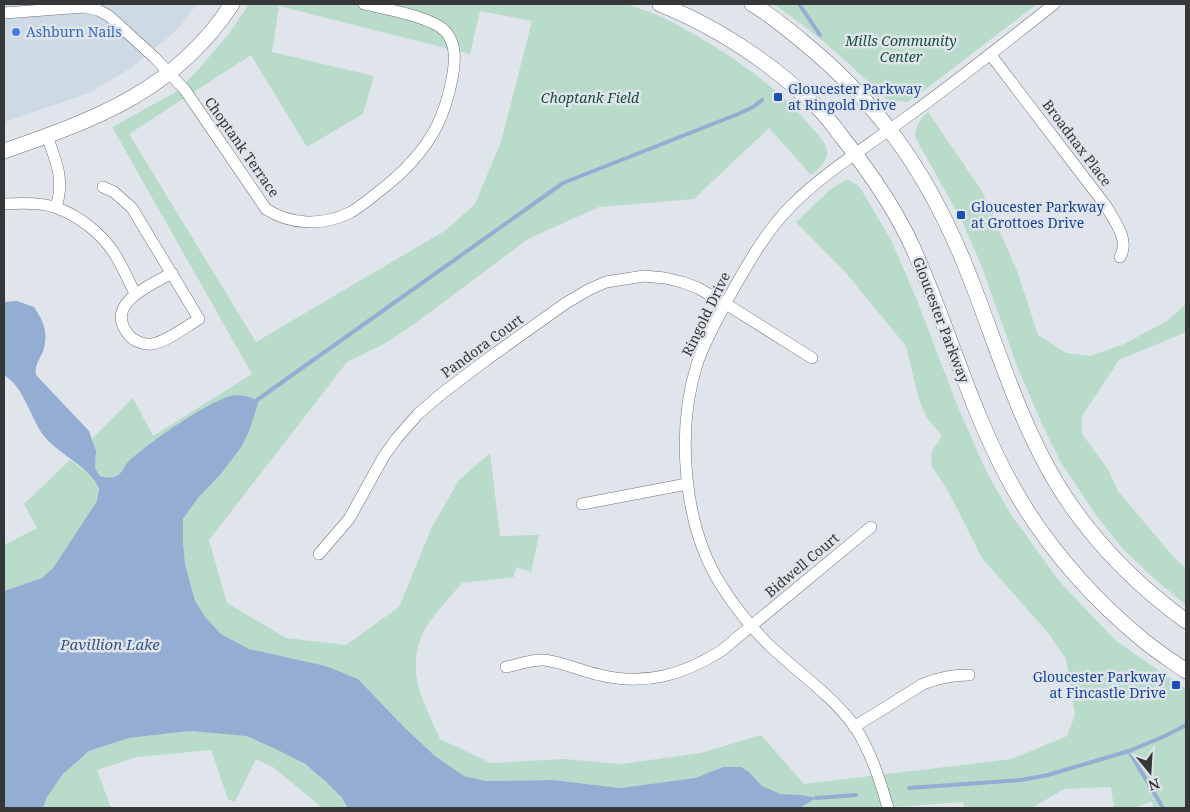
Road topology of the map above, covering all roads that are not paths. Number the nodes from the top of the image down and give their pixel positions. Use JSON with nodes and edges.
{"nodes":[{"id":1,"x":232,"y":4,"type":"edge"},
{"id":2,"x":364,"y":4,"type":"edge"},
{"id":3,"x":660,"y":4,"type":"edge"},
{"id":4,"x":752,"y":4,"type":"edge"},
{"id":5,"x":1054,"y":4,"type":"edge"},
{"id":6,"x":4,"y":13,"type":"edge"},
{"id":7,"x":990,"y":54,"type":"junction"},
{"id":8,"x":169,"y":73,"type":"junction"},
{"id":9,"x":890,"y":129,"type":"junction"},
{"id":10,"x":47,"y":136,"type":"junction"},
{"id":11,"x":4,"y":151,"type":"edge"},
{"id":12,"x":856,"y":154,"type":"junction"},
{"id":13,"x":102,"y":187,"type":"dead end"},
{"id":14,"x":4,"y":204,"type":"edge"},
{"id":15,"x":56,"y":207,"type":"junction"},
{"id":16,"x":1120,"y":257,"type":"dead end"},
{"id":17,"x":172,"y":273,"type":"junction"},
{"id":18,"x":136,"y":293,"type":"junction"},
{"id":19,"x":726,"y":304,"type":"junction"},
{"id":20,"x":812,"y":358,"type":"dead end"},
{"id":21,"x":688,"y":484,"type":"junction"},
{"id":22,"x":582,"y":504,"type":"dead end"},
{"id":23,"x":871,"y":527,"type":"dead end"},
{"id":24,"x":319,"y":554,"type":"dead end"},
{"id":25,"x":1186,"y":621,"type":"edge"},
{"id":26,"x":752,"y":627,"type":"junction"},
{"id":27,"x":506,"y":667,"type":"dead end"},
{"id":28,"x":1186,"y":670,"type":"edge"},
{"id":29,"x":969,"y":675,"type":"dead end"},
{"id":30,"x":854,"y":727,"type":"junction"},
{"id":31,"x":888,"y":808,"type":"edge"}],
"edges":[{"from":1,"to":8,"type":"main road"},
{"from":2,"to":8,"type":"street","name":"Choptank Terrace"},
{"from":3,"to":12,"type":"main road","name":"Gloucester Parkway"},
{"from":4,"to":9,"type":"main road"},
{"from":5,"to":7,"type":"street","name":"Ringold Drive"},
{"from":6,"to":8,"type":"street","name":"Choptank Terrace"},
{"from":7,"to":9,"type":"street","name":"Ringold Drive"},
{"from":7,"to":16,"type":"street","name":"Broadnax Place"},
{"from":8,"to":10,"type":"main road"},
{"from":9,"to":12,"type":"street","name":"Ringold Drive"},
{"from":9,"to":25,"type":"main road"},
{"from":10,"to":11,"type":"main road"},
{"from":10,"to":15,"type":"street"},
{"from":12,"to":19,"type":"street","name":"Ringold Drive"},
{"from":12,"to":28,"type":"main road","name":"Gloucester Parkway"},
{"from":13,"to":17,"type":"street"},
{"from":14,"to":15,"type":"street"},
{"from":15,"to":18,"type":"street"},
{"from":17,"to":18,"type":"street"},
{"from":17,"to":18,"type":"street"},
{"from":19,"to":20,"type":"street","name":"Pandora Court"},
{"from":19,"to":21,"type":"street","name":"Ringold Drive"},
{"from":19,"to":24,"type":"street","name":"Pandora Court"},
{"from":21,"to":22,"type":"street"},
{"from":21,"to":26,"type":"street","name":"Ringold Drive"},
{"from":23,"to":26,"type":"street","name":"Bidwell Court"},
{"from":26,"to":27,"type":"street","name":"Bidwell Court"},
{"from":26,"to":30,"type":"street","name":"Ringold Drive"},
{"from":29,"to":30,"type":"street"},
{"from":30,"to":31,"type":"street","name":"Ringold Drive"}]}
